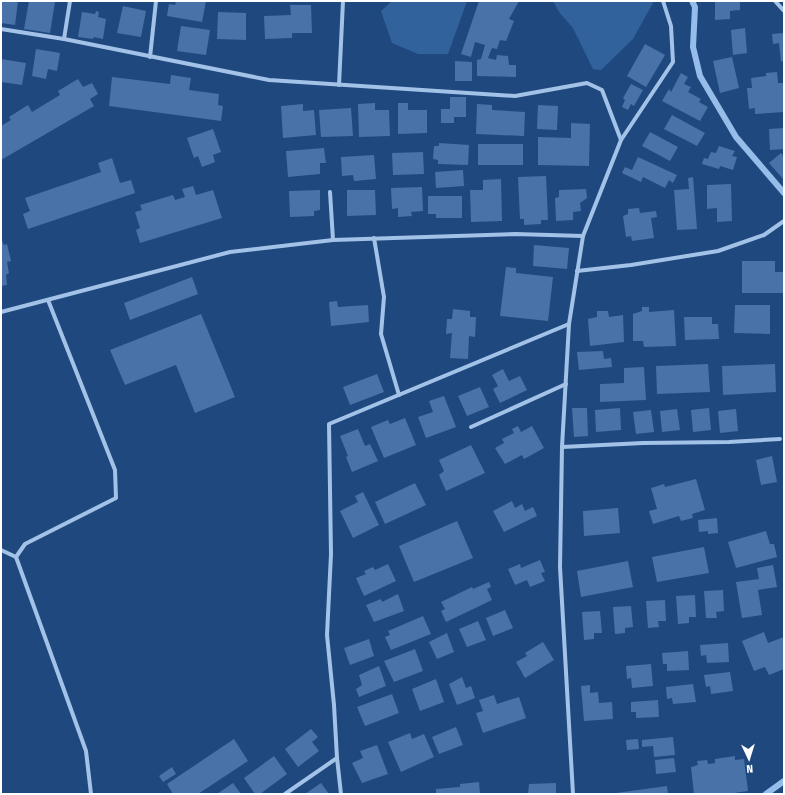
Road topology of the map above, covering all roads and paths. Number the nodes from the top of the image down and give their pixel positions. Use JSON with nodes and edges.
{"nodes":[{"id":1,"x":70,"y":1,"type":"edge"},
{"id":2,"x":156,"y":1,"type":"edge"},
{"id":3,"x":343,"y":1,"type":"edge"},
{"id":4,"x":663,"y":1,"type":"edge"},
{"id":5,"x":775,"y":1,"type":"edge"},
{"id":6,"x":784,"y":12,"type":"edge"},
{"id":7,"x":1,"y":29,"type":"edge"},
{"id":8,"x":64,"y":39,"type":"junction"},
{"id":9,"x":150,"y":57,"type":"junction"},
{"id":10,"x":339,"y":85,"type":"junction"},
{"id":11,"x":621,"y":140,"type":"junction"},
{"id":12,"x":330,"y":192,"type":"dead end"},
{"id":13,"x":784,"y":221,"type":"edge"},
{"id":14,"x":583,"y":236,"type":"junction"},
{"id":15,"x":374,"y":238,"type":"junction"},
{"id":16,"x":333,"y":240,"type":"junction"},
{"id":17,"x":577,"y":271,"type":"junction"},
{"id":18,"x":48,"y":300,"type":"junction"},
{"id":19,"x":1,"y":312,"type":"edge"},
{"id":20,"x":569,"y":324,"type":"junction"},
{"id":21,"x":566,"y":384,"type":"junction"},
{"id":22,"x":399,"y":395,"type":"junction"},
{"id":23,"x":471,"y":427,"type":"dead end"},
{"id":24,"x":780,"y":439,"type":"dead end"},
{"id":25,"x":562,"y":447,"type":"junction"},
{"id":26,"x":1,"y":550,"type":"edge"},
{"id":27,"x":16,"y":557,"type":"junction"},
{"id":28,"x":337,"y":758,"type":"junction"},
{"id":29,"x":91,"y":794,"type":"edge"},
{"id":30,"x":284,"y":794,"type":"edge"},
{"id":31,"x":341,"y":794,"type":"edge"},
{"id":32,"x":573,"y":794,"type":"edge"}],
"edges":[{"from":1,"to":8,"type":"street"},
{"from":2,"to":9,"type":"street"},
{"from":3,"to":10,"type":"street"},
{"from":4,"to":11,"type":"street"},
{"from":5,"to":6,"type":"street"},
{"from":7,"to":8,"type":"street"},
{"from":8,"to":9,"type":"street"},
{"from":9,"to":10,"type":"street"},
{"from":10,"to":11,"type":"street"},
{"from":11,"to":14,"type":"street"},
{"from":12,"to":16,"type":"street"},
{"from":13,"to":17,"type":"street"},
{"from":14,"to":15,"type":"street"},
{"from":14,"to":17,"type":"street"},
{"from":15,"to":16,"type":"street"},
{"from":15,"to":22,"type":"street"},
{"from":16,"to":18,"type":"street"},
{"from":17,"to":20,"type":"street"},
{"from":18,"to":19,"type":"street"},
{"from":18,"to":27,"type":"street"},
{"from":20,"to":21,"type":"street"},
{"from":20,"to":22,"type":"street"},
{"from":21,"to":23,"type":"street"},
{"from":21,"to":25,"type":"street"},
{"from":22,"to":28,"type":"street"},
{"from":24,"to":25,"type":"street"},
{"from":25,"to":32,"type":"street"},
{"from":26,"to":27,"type":"street"},
{"from":27,"to":29,"type":"street"},
{"from":28,"to":30,"type":"street"},
{"from":28,"to":31,"type":"street"}]}
